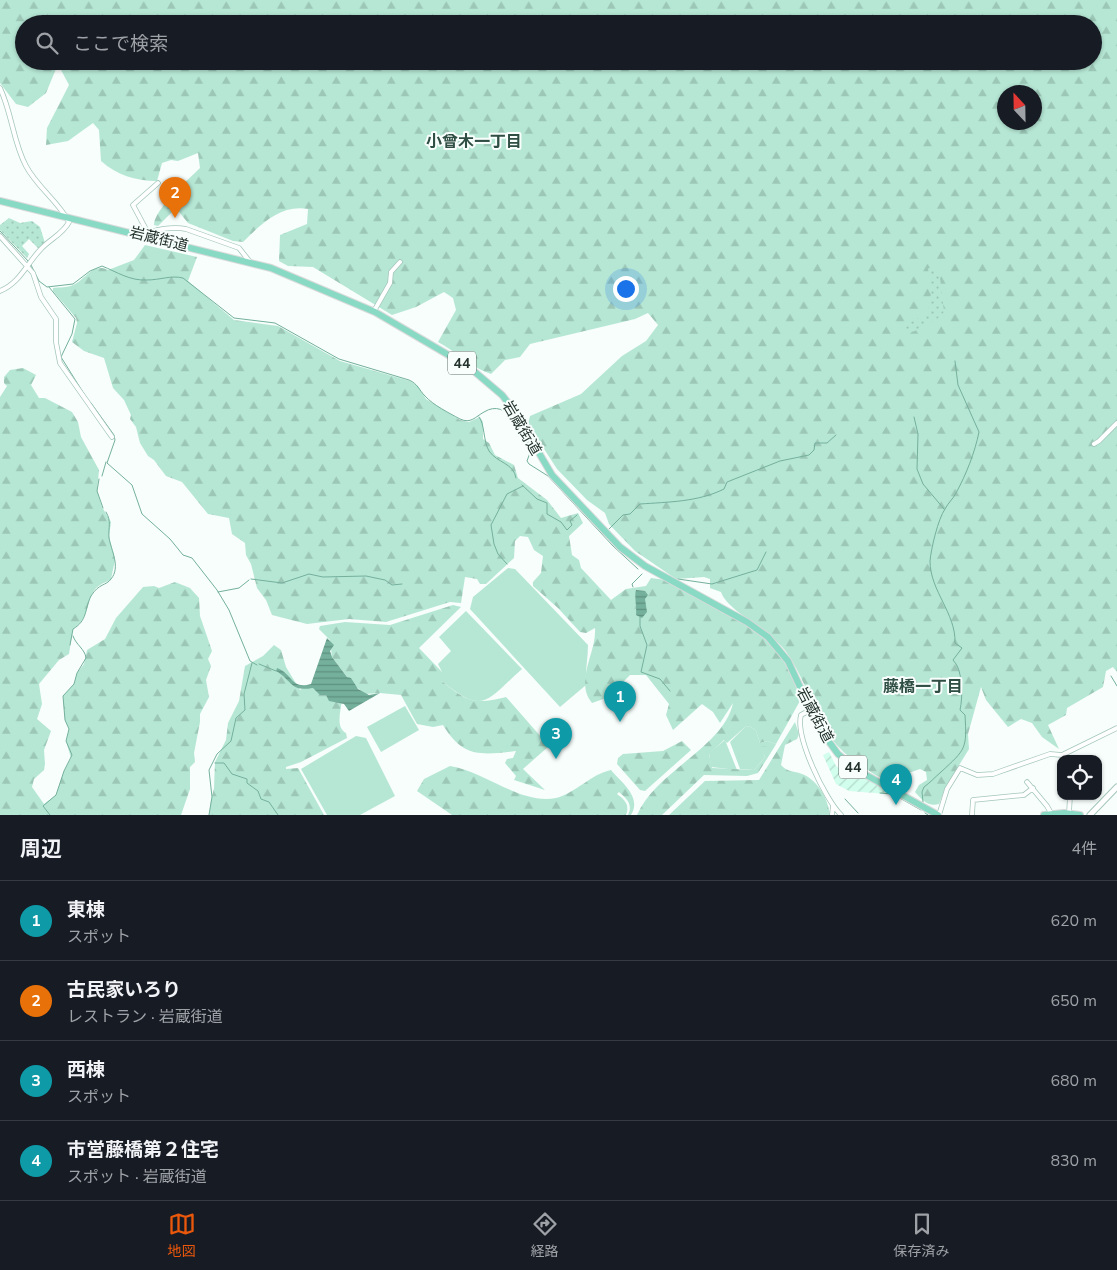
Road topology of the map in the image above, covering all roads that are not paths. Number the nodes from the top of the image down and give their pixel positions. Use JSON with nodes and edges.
{"nodes":[{"id":1,"x":0,"y":88,"type":"edge"},
{"id":2,"x":158,"y":183,"type":"dead end"},
{"id":3,"x":0,"y":200,"type":"edge"},
{"id":4,"x":66,"y":216,"type":"junction"},
{"id":5,"x":146,"y":235,"type":"junction"},
{"id":6,"x":0,"y":236,"type":"edge"},
{"id":7,"x":250,"y":262,"type":"junction"},
{"id":8,"x":400,"y":262,"type":"dead end"},
{"id":9,"x":29,"y":265,"type":"junction"},
{"id":10,"x":0,"y":291,"type":"edge"},
{"id":11,"x":374,"y":311,"type":"junction"},
{"id":12,"x":1117,"y":423,"type":"edge"},
{"id":13,"x":112,"y":437,"type":"dead end"},
{"id":14,"x":1094,"y":444,"type":"dead end"},
{"id":15,"x":810,"y":710,"type":"junction"},
{"id":16,"x":1117,"y":728,"type":"edge"},
{"id":17,"x":1066,"y":755,"type":"edge"},
{"id":18,"x":1057,"y":756,"type":"edge"},
{"id":19,"x":1028,"y":782,"type":"dead end"},
{"id":20,"x":1117,"y":787,"type":"edge"},
{"id":21,"x":1033,"y":788,"type":"junction"},
{"id":22,"x":1070,"y":800,"type":"edge"},
{"id":23,"x":832,"y":806,"type":"junction"},
{"id":24,"x":1069,"y":813,"type":"junction"},
{"id":25,"x":1047,"y":814,"type":"edge"},
{"id":26,"x":832,"y":815,"type":"edge"},
{"id":27,"x":841,"y":815,"type":"edge"},
{"id":28,"x":938,"y":815,"type":"edge"},
{"id":29,"x":972,"y":815,"type":"edge"},
{"id":30,"x":1080,"y":815,"type":"edge"},
{"id":31,"x":1090,"y":815,"type":"edge"}],
"edges":[{"from":1,"to":4,"type":"street"},
{"from":2,"to":5,"type":"street"},
{"from":3,"to":4,"type":"main road","name":"岩蔵街道","number":"44"},
{"from":4,"to":5,"type":"main road","name":"岩蔵街道","number":"44"},
{"from":4,"to":9,"type":"street"},
{"from":5,"to":7,"type":"main road","name":"岩蔵街道","number":"44"},
{"from":5,"to":7,"type":"street"},
{"from":6,"to":9,"type":"street"},
{"from":7,"to":11,"type":"main road","name":"岩蔵街道","number":"44"},
{"from":8,"to":11,"type":"street"},
{"from":9,"to":10,"type":"street"},
{"from":9,"to":13,"type":"street"},
{"from":11,"to":15,"type":"main road","name":"岩蔵街道","number":"44"},
{"from":12,"to":14,"type":"street"},
{"from":15,"to":23,"type":"street"},
{"from":15,"to":28,"type":"main road","name":"岩蔵街道","number":"44"},
{"from":16,"to":17,"type":"street"},
{"from":18,"to":28,"type":"street"},
{"from":19,"to":21,"type":"street"},
{"from":20,"to":31,"type":"street"},
{"from":21,"to":25,"type":"street"},
{"from":21,"to":29,"type":"street"},
{"from":22,"to":24,"type":"street"},
{"from":23,"to":26,"type":"street"},
{"from":23,"to":27,"type":"street"},
{"from":24,"to":25,"type":"main road"},
{"from":24,"to":30,"type":"main road"}]}
